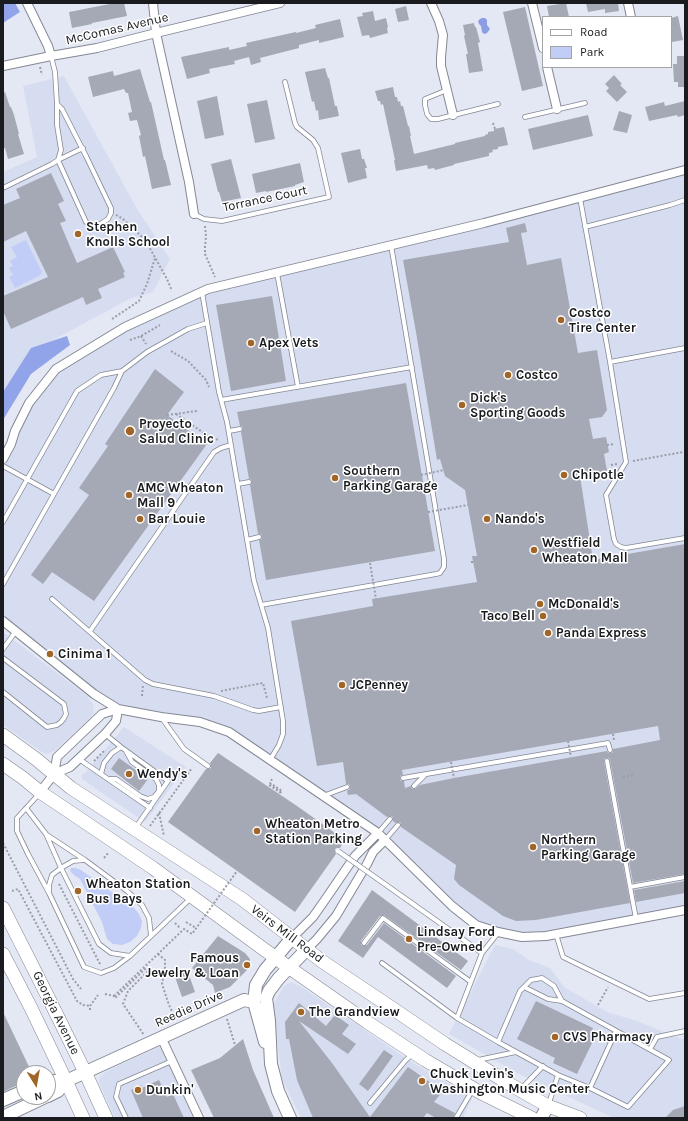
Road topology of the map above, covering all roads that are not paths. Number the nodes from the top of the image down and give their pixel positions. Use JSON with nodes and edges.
{"nodes":[{"id":1,"x":27,"y":3,"type":"edge"},
{"id":2,"x":153,"y":3,"type":"edge"},
{"id":3,"x":280,"y":3,"type":"edge"},
{"id":4,"x":431,"y":3,"type":"edge"},
{"id":5,"x":532,"y":3,"type":"edge"},
{"id":6,"x":628,"y":3,"type":"edge"},
{"id":7,"x":271,"y":4,"type":"edge"},
{"id":8,"x":631,"y":16,"type":"edge"},
{"id":9,"x":156,"y":33,"type":"junction"},
{"id":10,"x":542,"y":44,"type":"edge"},
{"id":11,"x":52,"y":56,"type":"junction"},
{"id":12,"x":3,"y":66,"type":"edge"},
{"id":13,"x":547,"y":68,"type":"edge"},
{"id":14,"x":285,"y":82,"type":"dead end"},
{"id":15,"x":447,"y":90,"type":"junction"},
{"id":16,"x":585,"y":103,"type":"dead end"},
{"id":17,"x":57,"y":104,"type":"junction"},
{"id":18,"x":498,"y":104,"type":"dead end"},
{"id":19,"x":557,"y":109,"type":"junction"},
{"id":20,"x":453,"y":115,"type":"junction"},
{"id":21,"x":525,"y":117,"type":"dead end"},
{"id":22,"x":82,"y":148,"type":"junction"},
{"id":23,"x":58,"y":160,"type":"junction"},
{"id":24,"x":685,"y":170,"type":"edge"},
{"id":25,"x":3,"y":188,"type":"edge"},
{"id":26,"x":580,"y":198,"type":"junction"},
{"id":27,"x":685,"y":200,"type":"edge"},
{"id":28,"x":194,"y":214,"type":"joint"},
{"id":29,"x":585,"y":226,"type":"junction"},
{"id":30,"x":392,"y":245,"type":"junction"},
{"id":31,"x":277,"y":272,"type":"junction"},
{"id":32,"x":202,"y":292,"type":"junction"},
{"id":33,"x":207,"y":323,"type":"junction"},
{"id":34,"x":685,"y":348,"type":"edge"},
{"id":35,"x":610,"y":362,"type":"junction"},
{"id":36,"x":412,"y":367,"type":"junction"},
{"id":37,"x":122,"y":371,"type":"junction"},
{"id":38,"x":298,"y":387,"type":"junction"},
{"id":39,"x":221,"y":400,"type":"junction"},
{"id":40,"x":240,"y":429,"type":"dead end"},
{"id":41,"x":229,"y":431,"type":"junction"},
{"id":42,"x":231,"y":445,"type":"junction"},
{"id":43,"x":3,"y":458,"type":"edge"},
{"id":44,"x":3,"y":466,"type":"edge"},
{"id":45,"x":27,"y":479,"type":"junction"},
{"id":46,"x":249,"y":482,"type":"dead end"},
{"id":47,"x":238,"y":484,"type":"junction"},
{"id":48,"x":54,"y":494,"type":"junction"},
{"id":49,"x":3,"y":522,"type":"edge"},
{"id":50,"x":259,"y":537,"type":"dead end"},
{"id":51,"x":685,"y":538,"type":"edge"},
{"id":52,"x":247,"y":540,"type":"junction"},
{"id":53,"x":3,"y":584,"type":"edge"},
{"id":54,"x":52,"y":599,"type":"dead end"},
{"id":55,"x":261,"y":605,"type":"junction"},
{"id":56,"x":3,"y":620,"type":"edge"},
{"id":57,"x":16,"y":631,"type":"junction"},
{"id":58,"x":90,"y":631,"type":"junction"},
{"id":59,"x":3,"y":649,"type":"edge"},
{"id":60,"x":3,"y":658,"type":"edge"},
{"id":61,"x":3,"y":692,"type":"edge"},
{"id":62,"x":281,"y":707,"type":"junction"},
{"id":63,"x":118,"y":709,"type":"junction"},
{"id":64,"x":161,"y":717,"type":"junction"},
{"id":65,"x":105,"y":734,"type":"junction"},
{"id":66,"x":3,"y":735,"type":"edge"},
{"id":67,"x":123,"y":748,"type":"junction"},
{"id":68,"x":610,"y":750,"type":"dead end"},
{"id":69,"x":79,"y":758,"type":"junction"},
{"id":70,"x":270,"y":761,"type":"junction"},
{"id":71,"x":607,"y":761,"type":"dead end"},
{"id":72,"x":3,"y":764,"type":"edge"},
{"id":73,"x":208,"y":766,"type":"dead end"},
{"id":74,"x":54,"y":774,"type":"junction"},
{"id":75,"x":101,"y":774,"type":"junction"},
{"id":76,"x":425,"y":775,"type":"junction"},
{"id":77,"x":403,"y":778,"type":"dead end"},
{"id":78,"x":108,"y":779,"type":"junction"},
{"id":79,"x":414,"y":786,"type":"dead end"},
{"id":80,"x":347,"y":787,"type":"dead end"},
{"id":81,"x":40,"y":792,"type":"junction"},
{"id":82,"x":322,"y":796,"type":"junction"},
{"id":83,"x":26,"y":808,"type":"junction"},
{"id":84,"x":150,"y":808,"type":"junction"},
{"id":85,"x":390,"y":819,"type":"dead end"},
{"id":86,"x":398,"y":824,"type":"dead end"},
{"id":87,"x":134,"y":830,"type":"junction"},
{"id":88,"x":378,"y":833,"type":"junction"},
{"id":89,"x":46,"y":834,"type":"junction"},
{"id":90,"x":385,"y":840,"type":"junction"},
{"id":91,"x":338,"y":851,"type":"dead end"},
{"id":92,"x":85,"y":860,"type":"junction"},
{"id":93,"x":61,"y":868,"type":"junction"},
{"id":94,"x":685,"y":877,"type":"edge"},
{"id":95,"x":630,"y":887,"type":"junction"},
{"id":96,"x":49,"y":893,"type":"junction"},
{"id":97,"x":192,"y":897,"type":"junction"},
{"id":98,"x":3,"y":908,"type":"edge"},
{"id":99,"x":685,"y":910,"type":"edge"},
{"id":100,"x":636,"y":919,"type":"junction"},
{"id":101,"x":498,"y":932,"type":"junction"},
{"id":102,"x":556,"y":934,"type":"junction"},
{"id":103,"x":151,"y":936,"type":"junction"},
{"id":104,"x":292,"y":938,"type":"junction"},
{"id":105,"x":364,"y":943,"type":"dead end"},
{"id":106,"x":307,"y":949,"type":"junction"},
{"id":107,"x":482,"y":953,"type":"junction"},
{"id":108,"x":3,"y":954,"type":"edge"},
{"id":109,"x":130,"y":956,"type":"junction"},
{"id":110,"x":275,"y":958,"type":"junction"},
{"id":111,"x":382,"y":963,"type":"dead end"},
{"id":112,"x":289,"y":967,"type":"junction"},
{"id":113,"x":471,"y":982,"type":"junction"},
{"id":114,"x":522,"y":989,"type":"junction"},
{"id":115,"x":685,"y":993,"type":"edge"},
{"id":116,"x":562,"y":1001,"type":"junction"},
{"id":117,"x":254,"y":1002,"type":"junction"},
{"id":118,"x":457,"y":1018,"type":"junction"},
{"id":119,"x":616,"y":1031,"type":"junction"},
{"id":120,"x":685,"y":1031,"type":"edge"},
{"id":121,"x":161,"y":1037,"type":"junction"},
{"id":122,"x":498,"y":1042,"type":"junction"},
{"id":123,"x":650,"y":1049,"type":"junction"},
{"id":124,"x":516,"y":1051,"type":"junction"},
{"id":125,"x":413,"y":1052,"type":"junction"},
{"id":126,"x":270,"y":1058,"type":"junction"},
{"id":127,"x":172,"y":1061,"type":"junction"},
{"id":128,"x":473,"y":1061,"type":"junction"},
{"id":129,"x":543,"y":1066,"type":"junction"},
{"id":130,"x":85,"y":1072,"type":"junction"},
{"id":131,"x":558,"y":1075,"type":"junction"},
{"id":132,"x":56,"y":1081,"type":"edge"},
{"id":133,"x":66,"y":1081,"type":"junction"},
{"id":134,"x":590,"y":1088,"type":"junction"},
{"id":135,"x":473,"y":1089,"type":"junction"},
{"id":136,"x":520,"y":1090,"type":"junction"},
{"id":137,"x":56,"y":1092,"type":"edge"},
{"id":138,"x":16,"y":1094,"type":"edge"},
{"id":139,"x":3,"y":1100,"type":"edge"},
{"id":140,"x":370,"y":1103,"type":"dead end"},
{"id":141,"x":28,"y":1105,"type":"edge"},
{"id":142,"x":548,"y":1106,"type":"junction"},
{"id":143,"x":3,"y":1117,"type":"edge"},
{"id":144,"x":83,"y":1118,"type":"edge"},
{"id":145,"x":106,"y":1118,"type":"edge"},
{"id":146,"x":126,"y":1118,"type":"edge"},
{"id":147,"x":199,"y":1118,"type":"edge"},
{"id":148,"x":290,"y":1118,"type":"edge"},
{"id":149,"x":456,"y":1118,"type":"edge"},
{"id":150,"x":532,"y":1118,"type":"edge"},
{"id":151,"x":541,"y":1118,"type":"edge"},
{"id":152,"x":580,"y":1118,"type":"edge"}],
"edges":[{"from":1,"to":11,"type":"street"},
{"from":2,"to":9,"type":"street","name":"Torrance Court"},
{"from":3,"to":7,"type":"street","name":"McComas Avenue"},
{"from":4,"to":15,"type":"street"},
{"from":5,"to":10,"type":"street"},
{"from":6,"to":8,"type":"street"},
{"from":7,"to":9,"type":"street","name":"McComas Avenue"},
{"from":9,"to":11,"type":"street","name":"McComas Avenue"},
{"from":9,"to":28,"type":"street","name":"Torrance Court"},
{"from":11,"to":12,"type":"street","name":"McComas Avenue"},
{"from":11,"to":17,"type":"lane"},
{"from":13,"to":19,"type":"street"},
{"from":14,"to":28,"type":"lane","name":"Torrance Court"},
{"from":15,"to":20,"type":"street"},
{"from":15,"to":20,"type":"lane"},
{"from":16,"to":19,"type":"lane"},
{"from":17,"to":22,"type":"lane"},
{"from":17,"to":23,"type":"lane"},
{"from":18,"to":20,"type":"lane"},
{"from":19,"to":21,"type":"lane"},
{"from":22,"to":23,"type":"lane"},
{"from":22,"to":23,"type":"lane"},
{"from":23,"to":25,"type":"lane"},
{"from":24,"to":26,"type":"street"},
{"from":26,"to":29,"type":"lane"},
{"from":26,"to":30,"type":"street"},
{"from":27,"to":29,"type":"lane"},
{"from":29,"to":35,"type":"lane"},
{"from":30,"to":31,"type":"street"},
{"from":30,"to":36,"type":"lane"},
{"from":31,"to":32,"type":"street"},
{"from":31,"to":38,"type":"lane"},
{"from":32,"to":33,"type":"lane"},
{"from":32,"to":43,"type":"street"},
{"from":33,"to":37,"type":"lane"},
{"from":33,"to":39,"type":"lane"},
{"from":34,"to":35,"type":"lane"},
{"from":35,"to":51,"type":"lane"},
{"from":36,"to":38,"type":"lane"},
{"from":36,"to":55,"type":"lane"},
{"from":37,"to":45,"type":"lane"},
{"from":37,"to":48,"type":"lane"},
{"from":38,"to":39,"type":"lane"},
{"from":39,"to":41,"type":"lane"},
{"from":40,"to":41,"type":"lane"},
{"from":41,"to":42,"type":"lane"},
{"from":42,"to":47,"type":"lane"},
{"from":42,"to":58,"type":"lane"},
{"from":44,"to":45,"type":"lane"},
{"from":45,"to":48,"type":"lane"},
{"from":45,"to":49,"type":"lane"},
{"from":46,"to":47,"type":"lane"},
{"from":47,"to":52,"type":"lane"},
{"from":48,"to":53,"type":"lane"},
{"from":50,"to":52,"type":"lane"},
{"from":52,"to":55,"type":"lane"},
{"from":54,"to":58,"type":"lane"},
{"from":55,"to":62,"type":"lane"},
{"from":56,"to":57,"type":"street"},
{"from":57,"to":59,"type":"lane"},
{"from":57,"to":63,"type":"street"},
{"from":58,"to":62,"type":"lane"},
{"from":60,"to":61,"type":"lane"},
{"from":62,"to":70,"type":"lane"},
{"from":63,"to":64,"type":"street"},
{"from":63,"to":65,"type":"street"},
{"from":63,"to":74,"type":"street"},
{"from":64,"to":70,"type":"street"},
{"from":64,"to":73,"type":"lane"},
{"from":65,"to":67,"type":"lane"},
{"from":65,"to":69,"type":"street"},
{"from":66,"to":74,"type":"main road","name":"Veirs Mill Road"},
{"from":67,"to":75,"type":"lane"},
{"from":67,"to":78,"type":"lane"},
{"from":67,"to":84,"type":"lane"},
{"from":68,"to":76,"type":"lane"},
{"from":69,"to":74,"type":"street"},
{"from":69,"to":75,"type":"lane"},
{"from":70,"to":82,"type":"street"},
{"from":71,"to":95,"type":"lane"},
{"from":72,"to":81,"type":"main road","name":"Veirs Mill Road"},
{"from":74,"to":81,"type":"street"},
{"from":74,"to":87,"type":"main road","name":"Veirs Mill Road"},
{"from":75,"to":78,"type":"lane"},
{"from":76,"to":77,"type":"lane"},
{"from":76,"to":79,"type":"lane"},
{"from":78,"to":84,"type":"lane"},
{"from":80,"to":82,"type":"lane"},
{"from":81,"to":83,"type":"lane"},
{"from":81,"to":97,"type":"main road","name":"Veirs Mill Road"},
{"from":82,"to":88,"type":"street"},
{"from":83,"to":89,"type":"lane"},
{"from":83,"to":96,"type":"lane"},
{"from":84,"to":87,"type":"lane"},
{"from":85,"to":88,"type":"lane"},
{"from":86,"to":90,"type":"lane"},
{"from":87,"to":104,"type":"main road","name":"Veirs Mill Road"},
{"from":88,"to":90,"type":"street"},
{"from":88,"to":104,"type":"street"},
{"from":89,"to":92,"type":"lane"},
{"from":89,"to":93,"type":"lane"},
{"from":90,"to":101,"type":"street"},
{"from":90,"to":106,"type":"street"},
{"from":91,"to":107,"type":"lane","bridge":true},
{"from":92,"to":93,"type":"lane"},
{"from":92,"to":103,"type":"lane"},
{"from":93,"to":96,"type":"lane"},
{"from":93,"to":109,"type":"lane"},
{"from":94,"to":95,"type":"lane"},
{"from":95,"to":100,"type":"lane"},
{"from":96,"to":109,"type":"lane"},
{"from":97,"to":103,"type":"lane"},
{"from":97,"to":110,"type":"main road","name":"Veirs Mill Road"},
{"from":98,"to":130,"type":"main road","name":"Georgia Avenue"},
{"from":99,"to":100,"type":"street"},
{"from":100,"to":102,"type":"street"},
{"from":101,"to":102,"type":"street"},
{"from":101,"to":107,"type":"lane"},
{"from":102,"to":115,"type":"lane"},
{"from":103,"to":109,"type":"lane"},
{"from":104,"to":106,"type":"main road","name":"Veirs Mill Road"},
{"from":104,"to":110,"type":"street"},
{"from":105,"to":113,"type":"lane"},
{"from":106,"to":112,"type":"street"},
{"from":106,"to":128,"type":"main road","name":"Veirs Mill Road"},
{"from":107,"to":113,"type":"lane"},
{"from":108,"to":133,"type":"main road","name":"Georgia Avenue"},
{"from":110,"to":112,"type":"main road","name":"Veirs Mill Road"},
{"from":110,"to":117,"type":"street"},
{"from":111,"to":118,"type":"lane"},
{"from":112,"to":125,"type":"main road","name":"Veirs Mill Road"},
{"from":112,"to":126,"type":"street"},
{"from":113,"to":118,"type":"lane"},
{"from":114,"to":116,"type":"lane"},
{"from":114,"to":116,"type":"lane"},
{"from":114,"to":122,"type":"lane"},
{"from":116,"to":119,"type":"lane"},
{"from":117,"to":121,"type":"street","name":"Reedie Drive"},
{"from":117,"to":126,"type":"street"},
{"from":118,"to":122,"type":"lane"},
{"from":119,"to":123,"type":"lane"},
{"from":119,"to":134,"type":"lane"},
{"from":120,"to":123,"type":"lane"},
{"from":121,"to":127,"type":"street"},
{"from":121,"to":130,"type":"street","name":"Reedie Drive"},
{"from":122,"to":124,"type":"lane"},
{"from":123,"to":134,"type":"lane"},
{"from":124,"to":128,"type":"lane"},
{"from":124,"to":129,"type":"lane"},
{"from":125,"to":135,"type":"main road","name":"Veirs Mill Road"},
{"from":125,"to":140,"type":"lane"},
{"from":126,"to":148,"type":"street"},
{"from":127,"to":146,"type":"lane"},
{"from":127,"to":147,"type":"street"},
{"from":128,"to":136,"type":"main road","name":"Veirs Mill Road"},
{"from":129,"to":131,"type":"lane"},
{"from":129,"to":136,"type":"lane"},
{"from":130,"to":133,"type":"street","name":"Reedie Drive"},
{"from":130,"to":145,"type":"main road","name":"Georgia Avenue"},
{"from":131,"to":134,"type":"lane"},
{"from":131,"to":142,"type":"lane"},
{"from":132,"to":133,"type":"street","name":"Reedie Drive"},
{"from":133,"to":137,"type":"street","name":"Reedie Drive"},
{"from":133,"to":144,"type":"main road","name":"Georgia Avenue"},
{"from":135,"to":149,"type":"lane"},
{"from":135,"to":150,"type":"main road","name":"Veirs Mill Road"},
{"from":136,"to":142,"type":"main road","name":"Veirs Mill Road"},
{"from":138,"to":139,"type":"street"},
{"from":141,"to":143,"type":"street"},
{"from":142,"to":151,"type":"street"},
{"from":142,"to":152,"type":"main road","name":"Veirs Mill Road"}]}
